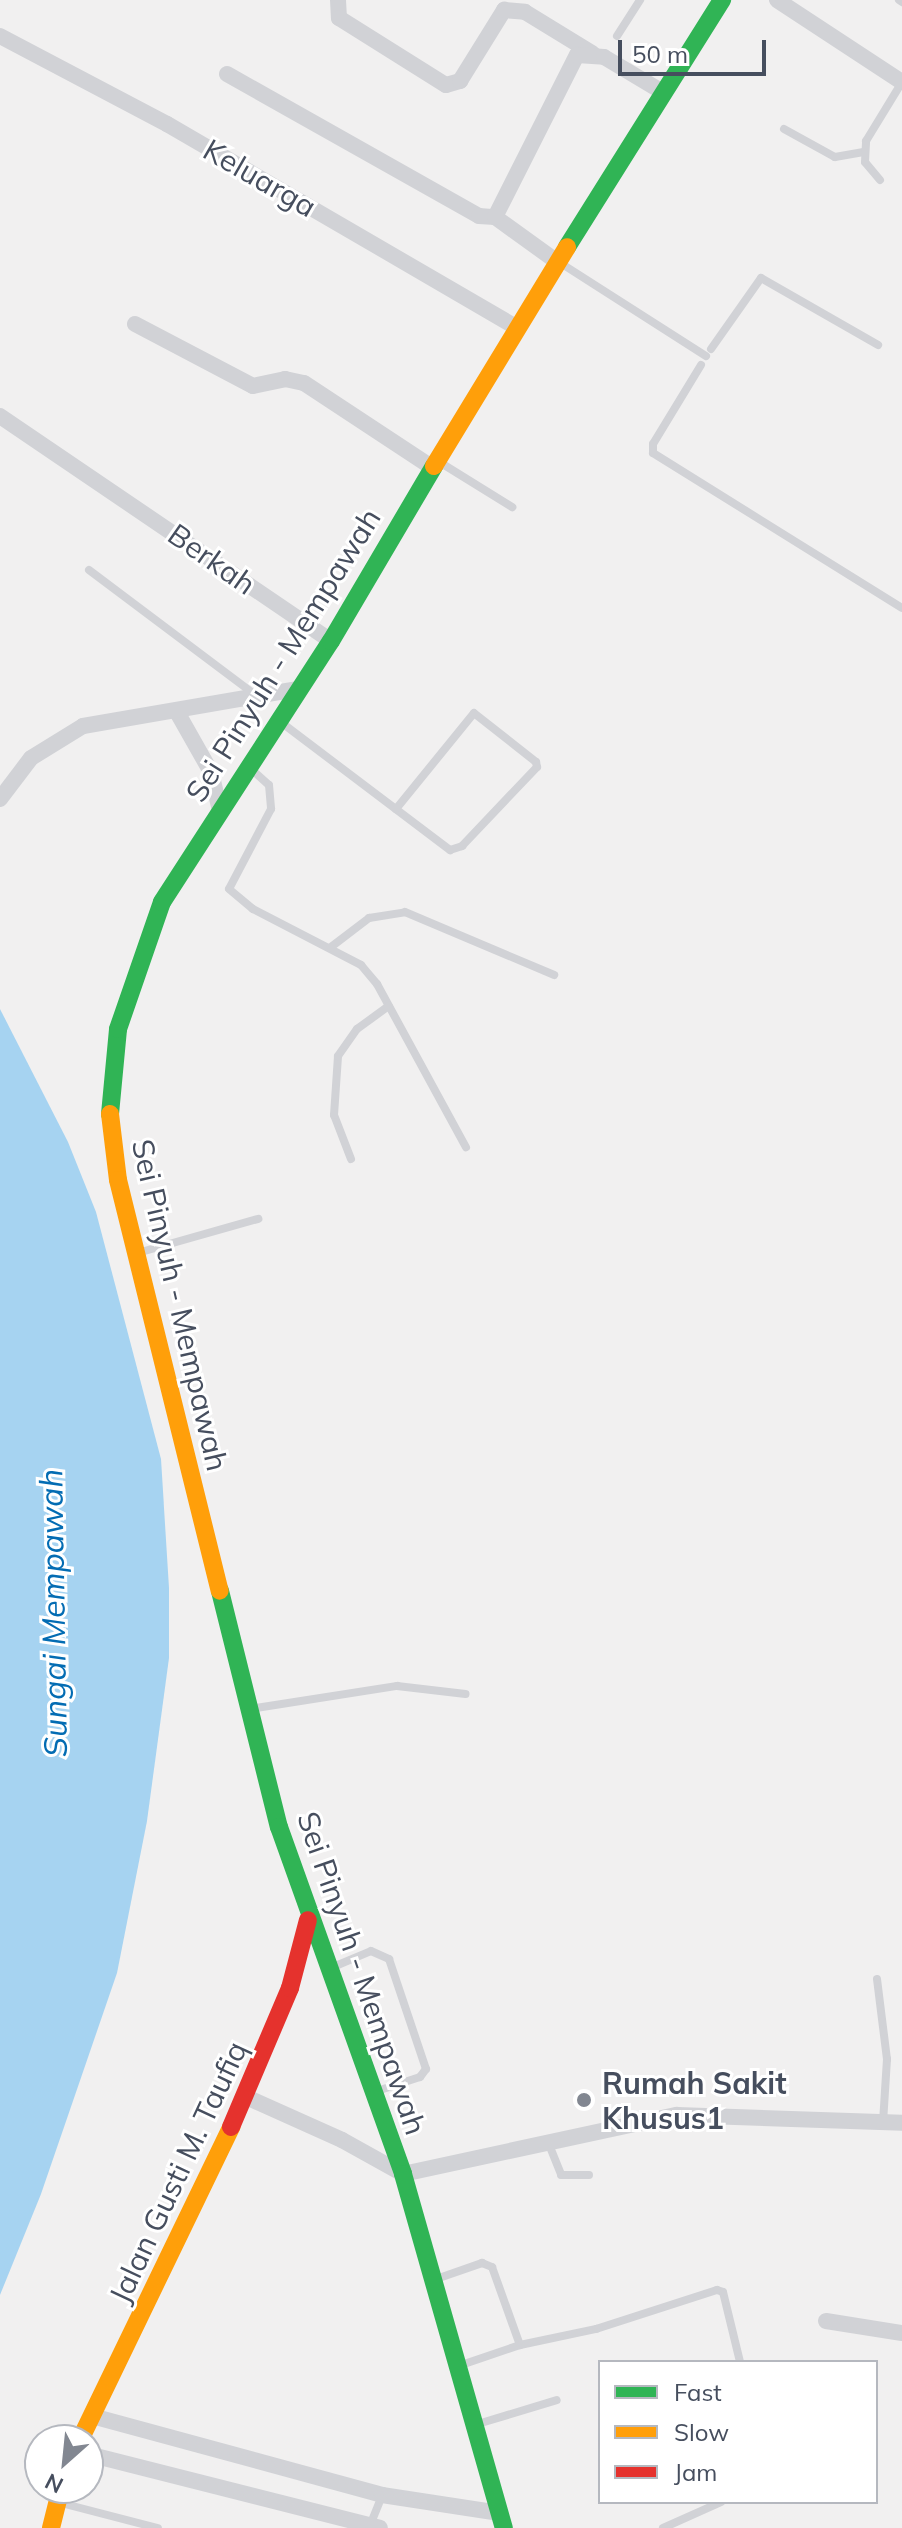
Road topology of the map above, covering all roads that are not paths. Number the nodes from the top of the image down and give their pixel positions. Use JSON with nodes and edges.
{"nodes":[{"id":1,"x":338,"y":0,"type":"edge"},
{"id":2,"x":640,"y":0,"type":"edge"},
{"id":3,"x":722,"y":0,"type":"edge"},
{"id":4,"x":777,"y":0,"type":"edge"},
{"id":5,"x":0,"y":36,"type":"edge"},
{"id":6,"x":617,"y":36,"type":"dead end"},
{"id":7,"x":592,"y":53,"type":"junction"},
{"id":8,"x":227,"y":74,"type":"dead end"},
{"id":9,"x":902,"y":82,"type":"edge"},
{"id":10,"x":661,"y":91,"type":"junction"},
{"id":11,"x":784,"y":129,"type":"dead end"},
{"id":12,"x":864,"y":152,"type":"junction"},
{"id":13,"x":880,"y":180,"type":"dead end"},
{"id":14,"x":495,"y":217,"type":"junction"},
{"id":15,"x":556,"y":261,"type":"junction"},
{"id":16,"x":135,"y":324,"type":"dead end"},
{"id":17,"x":516,"y":327,"type":"junction"},
{"id":18,"x":878,"y":345,"type":"dead end"},
{"id":19,"x":701,"y":365,"type":"dead end"},
{"id":20,"x":0,"y":416,"type":"edge"},
{"id":21,"x":435,"y":464,"type":"junction"},
{"id":22,"x":512,"y":507,"type":"dead end"},
{"id":23,"x":89,"y":570,"type":"dead end"},
{"id":24,"x":902,"y":608,"type":"edge"},
{"id":25,"x":331,"y":641,"type":"junction"},
{"id":26,"x":300,"y":688,"type":"junction"},
{"id":27,"x":257,"y":696,"type":"junction"},
{"id":28,"x":177,"y":712,"type":"junction"},
{"id":29,"x":277,"y":720,"type":"junction"},
{"id":30,"x":246,"y":765,"type":"junction"},
{"id":31,"x":0,"y":799,"type":"edge"},
{"id":32,"x":219,"y":807,"type":"junction"},
{"id":33,"x":396,"y":809,"type":"junction"},
{"id":34,"x":331,"y":947,"type":"junction"},
{"id":35,"x":554,"y":975,"type":"dead end"},
{"id":36,"x":389,"y":1006,"type":"junction"},
{"id":37,"x":466,"y":1147,"type":"dead end"},
{"id":38,"x":351,"y":1159,"type":"dead end"},
{"id":39,"x":258,"y":1219,"type":"dead end"},
{"id":40,"x":136,"y":1253,"type":"junction"},
{"id":41,"x":466,"y":1694,"type":"dead end"},
{"id":42,"x":251,"y":1709,"type":"junction"},
{"id":43,"x":308,"y":1920,"type":"junction"},
{"id":44,"x":336,"y":1966,"type":"junction"},
{"id":45,"x":877,"y":1979,"type":"dead end"},
{"id":46,"x":376,"y":2091,"type":"junction"},
{"id":47,"x":246,"y":2097,"type":"junction"},
{"id":48,"x":883,"y":2122,"type":"junction"},
{"id":49,"x":902,"y":2123,"type":"edge"},
{"id":50,"x":548,"y":2141,"type":"junction"},
{"id":51,"x":403,"y":2174,"type":"junction"},
{"id":52,"x":589,"y":2175,"type":"dead end"},
{"id":53,"x":434,"y":2279,"type":"junction"},
{"id":54,"x":826,"y":2321,"type":"dead end"},
{"id":55,"x":902,"y":2333,"type":"edge"},
{"id":56,"x":520,"y":2345,"type":"junction"},
{"id":57,"x":740,"y":2360,"type":"edge"},
{"id":58,"x":464,"y":2365,"type":"junction"},
{"id":59,"x":557,"y":2400,"type":"dead end"},
{"id":60,"x":92,"y":2416,"type":"junction"},
{"id":61,"x":480,"y":2423,"type":"junction"},
{"id":62,"x":88,"y":2424,"type":"edge"},
{"id":63,"x":104,"y":2458,"type":"edge"},
{"id":64,"x":382,"y":2495,"type":"junction"},
{"id":65,"x":57,"y":2504,"type":"edge"},
{"id":66,"x":86,"y":2504,"type":"edge"},
{"id":67,"x":717,"y":2504,"type":"edge"},
{"id":68,"x":502,"y":2520,"type":"edge"},
{"id":69,"x":51,"y":2528,"type":"edge"},
{"id":70,"x":158,"y":2528,"type":"edge"},
{"id":71,"x":373,"y":2528,"type":"edge"},
{"id":72,"x":663,"y":2528,"type":"edge"}],
"edges":[{"from":1,"to":7,"type":"street"},
{"from":2,"to":6,"type":"lane"},
{"from":3,"to":10,"type":"main road","name":"Sei Pinyuh - Mempawah"},
{"from":4,"to":9,"type":"street"},
{"from":5,"to":17,"type":"street","name":"Keluarga"},
{"from":7,"to":10,"type":"street"},
{"from":7,"to":14,"type":"street"},
{"from":8,"to":14,"type":"street"},
{"from":9,"to":12,"type":"lane"},
{"from":10,"to":15,"type":"main road","name":"Sei Pinyuh - Mempawah"},
{"from":11,"to":12,"type":"lane"},
{"from":12,"to":13,"type":"lane"},
{"from":14,"to":15,"type":"street"},
{"from":15,"to":17,"type":"main road","name":"Sei Pinyuh - Mempawah"},
{"from":15,"to":18,"type":"lane"},
{"from":16,"to":21,"type":"street"},
{"from":17,"to":21,"type":"main road","name":"Sei Pinyuh - Mempawah"},
{"from":19,"to":24,"type":"lane"},
{"from":20,"to":25,"type":"street","name":"Berkah"},
{"from":21,"to":22,"type":"lane"},
{"from":21,"to":25,"type":"main road","name":"Sei Pinyuh - Mempawah"},
{"from":23,"to":27,"type":"lane"},
{"from":25,"to":26,"type":"main road","name":"Sei Pinyuh - Mempawah"},
{"from":26,"to":27,"type":"street"},
{"from":26,"to":29,"type":"main road","name":"Sei Pinyuh - Mempawah"},
{"from":27,"to":28,"type":"street"},
{"from":28,"to":31,"type":"street"},
{"from":28,"to":32,"type":"street"},
{"from":29,"to":30,"type":"main road","name":"Sei Pinyuh - Mempawah"},
{"from":29,"to":33,"type":"lane"},
{"from":30,"to":32,"type":"main road","name":"Sei Pinyuh - Mempawah"},
{"from":30,"to":34,"type":"lane"},
{"from":32,"to":40,"type":"main road","name":"Sei Pinyuh - Mempawah"},
{"from":33,"to":33,"type":"lane"},
{"from":34,"to":35,"type":"lane"},
{"from":34,"to":36,"type":"lane"},
{"from":36,"to":37,"type":"lane"},
{"from":36,"to":38,"type":"lane"},
{"from":39,"to":40,"type":"lane"},
{"from":40,"to":42,"type":"main road","name":"Sei Pinyuh - Mempawah"},
{"from":41,"to":42,"type":"lane"},
{"from":42,"to":43,"type":"main road","name":"Sei Pinyuh - Mempawah"},
{"from":43,"to":44,"type":"main road","name":"Sei Pinyuh - Mempawah"},
{"from":43,"to":47,"type":"main road","name":"Jalan Gusti M. Taufiq"},
{"from":44,"to":46,"type":"main road","name":"Sei Pinyuh - Mempawah"},
{"from":44,"to":46,"type":"lane"},
{"from":45,"to":48,"type":"lane"},
{"from":46,"to":51,"type":"main road","name":"Sei Pinyuh - Mempawah"},
{"from":47,"to":51,"type":"street"},
{"from":47,"to":60,"type":"main road","name":"Jalan Gusti M. Taufiq"},
{"from":48,"to":49,"type":"street"},
{"from":48,"to":50,"type":"street"},
{"from":50,"to":51,"type":"street"},
{"from":50,"to":52,"type":"lane"},
{"from":51,"to":53,"type":"main road","name":"Sei Pinyuh - Mempawah"},
{"from":53,"to":56,"type":"lane"},
{"from":53,"to":58,"type":"main road","name":"Sei Pinyuh - Mempawah"},
{"from":54,"to":55,"type":"street"},
{"from":56,"to":57,"type":"lane"},
{"from":56,"to":58,"type":"lane"},
{"from":58,"to":61,"type":"main road","name":"Sei Pinyuh - Mempawah"},
{"from":59,"to":61,"type":"lane"},
{"from":60,"to":62,"type":"main road","name":"Jalan Gusti M. Taufiq"},
{"from":60,"to":64,"type":"street"},
{"from":61,"to":68,"type":"main road","name":"Sei Pinyuh - Mempawah"},
{"from":63,"to":71,"type":"street"},
{"from":64,"to":68,"type":"street"},
{"from":64,"to":71,"type":"lane"},
{"from":65,"to":69,"type":"main road"},
{"from":66,"to":70,"type":"lane"},
{"from":67,"to":72,"type":"lane"}]}
